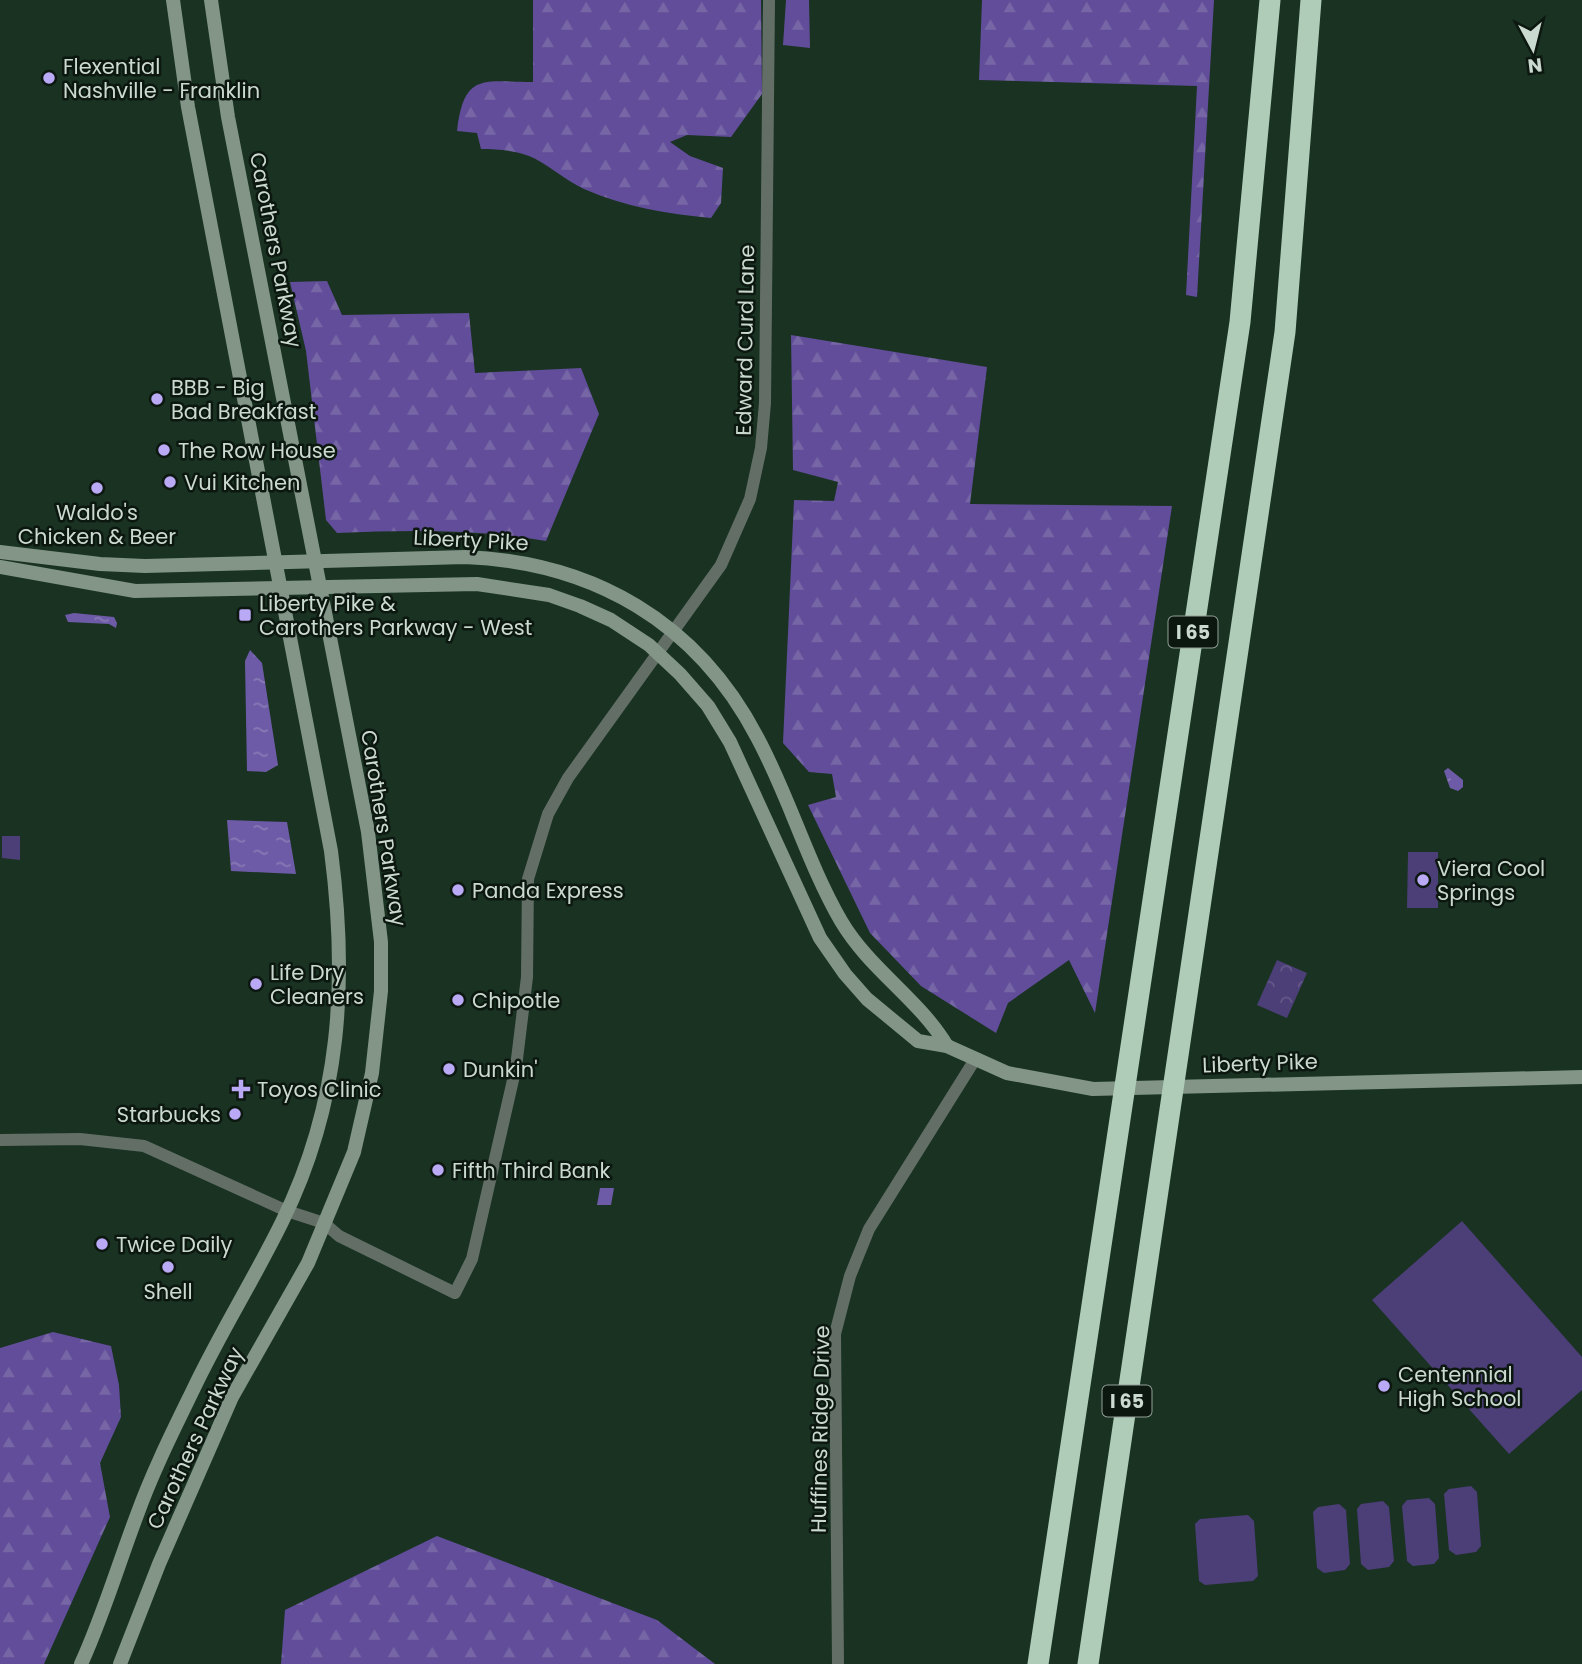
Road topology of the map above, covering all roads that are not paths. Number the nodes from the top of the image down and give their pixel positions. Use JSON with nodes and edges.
{"nodes":[{"id":1,"x":173,"y":0,"type":"edge"},
{"id":2,"x":211,"y":0,"type":"edge"},
{"id":3,"x":769,"y":0,"type":"edge"},
{"id":4,"x":1270,"y":0,"type":"edge"},
{"id":5,"x":1311,"y":0,"type":"edge"},
{"id":6,"x":0,"y":552,"type":"edge"},
{"id":7,"x":315,"y":560,"type":"junction"},
{"id":8,"x":276,"y":561,"type":"junction"},
{"id":9,"x":0,"y":567,"type":"edge"},
{"id":10,"x":321,"y":588,"type":"junction"},
{"id":11,"x":282,"y":589,"type":"junction"},
{"id":12,"x":674,"y":631,"type":"junction"},
{"id":13,"x":656,"y":652,"type":"junction"},
{"id":14,"x":787,"y":804,"type":"junction"},
{"id":15,"x":762,"y":815,"type":"junction"},
{"id":16,"x":947,"y":1046,"type":"junction"},
{"id":17,"x":974,"y":1061,"type":"junction"},
{"id":18,"x":1582,"y":1077,"type":"edge"},
{"id":19,"x":0,"y":1139,"type":"edge"},
{"id":20,"x":287,"y":1211,"type":"junction"},
{"id":21,"x":324,"y":1223,"type":"junction"},
{"id":22,"x":81,"y":1664,"type":"edge"},
{"id":23,"x":120,"y":1664,"type":"edge"},
{"id":24,"x":838,"y":1664,"type":"edge"},
{"id":25,"x":1038,"y":1664,"type":"edge"},
{"id":26,"x":1088,"y":1664,"type":"edge"}],
"edges":[{"from":1,"to":8,"type":"main road","name":"Carothers Parkway"},
{"from":2,"to":7,"type":"main road","name":"Carothers Parkway"},
{"from":3,"to":12,"type":"street","name":"Edward Curd Lane"},
{"from":4,"to":25,"type":"highway","name":"I 65","number":"I 65"},
{"from":5,"to":26,"type":"highway","number":"I 65"},
{"from":6,"to":8,"type":"main road","name":"Liberty Pike"},
{"from":7,"to":8,"type":"main road","name":"Liberty Pike"},
{"from":7,"to":10,"type":"main road","name":"Carothers Parkway"},
{"from":7,"to":12,"type":"main road","name":"Liberty Pike"},
{"from":8,"to":11,"type":"main road","name":"Carothers Parkway"},
{"from":9,"to":11,"type":"main road","name":"Liberty Pike"},
{"from":10,"to":11,"type":"main road","name":"Liberty Pike"},
{"from":10,"to":13,"type":"main road","name":"Liberty Pike"},
{"from":10,"to":21,"type":"main road","name":"Carothers Parkway"},
{"from":11,"to":20,"type":"main road","name":"Carothers Parkway"},
{"from":12,"to":13,"type":"street","name":"Edward Curd Lane"},
{"from":12,"to":14,"type":"main road","name":"Liberty Pike"},
{"from":13,"to":15,"type":"main road","name":"Liberty Pike"},
{"from":13,"to":21,"type":"street","name":"Edward Curd Lane"},
{"from":14,"to":15,"type":"main road"},
{"from":14,"to":16,"type":"main road","name":"Liberty Pike"},
{"from":15,"to":16,"type":"main road","name":"Liberty Pike"},
{"from":16,"to":17,"type":"main road","name":"Liberty Pike"},
{"from":17,"to":18,"type":"main road","name":"Liberty Pike"},
{"from":17,"to":24,"type":"street","name":"Huffines Ridge Drive"},
{"from":19,"to":20,"type":"street"},
{"from":20,"to":21,"type":"street"},
{"from":20,"to":22,"type":"main road","name":"Carothers Parkway"},
{"from":21,"to":23,"type":"main road","name":"Carothers Parkway"}]}
